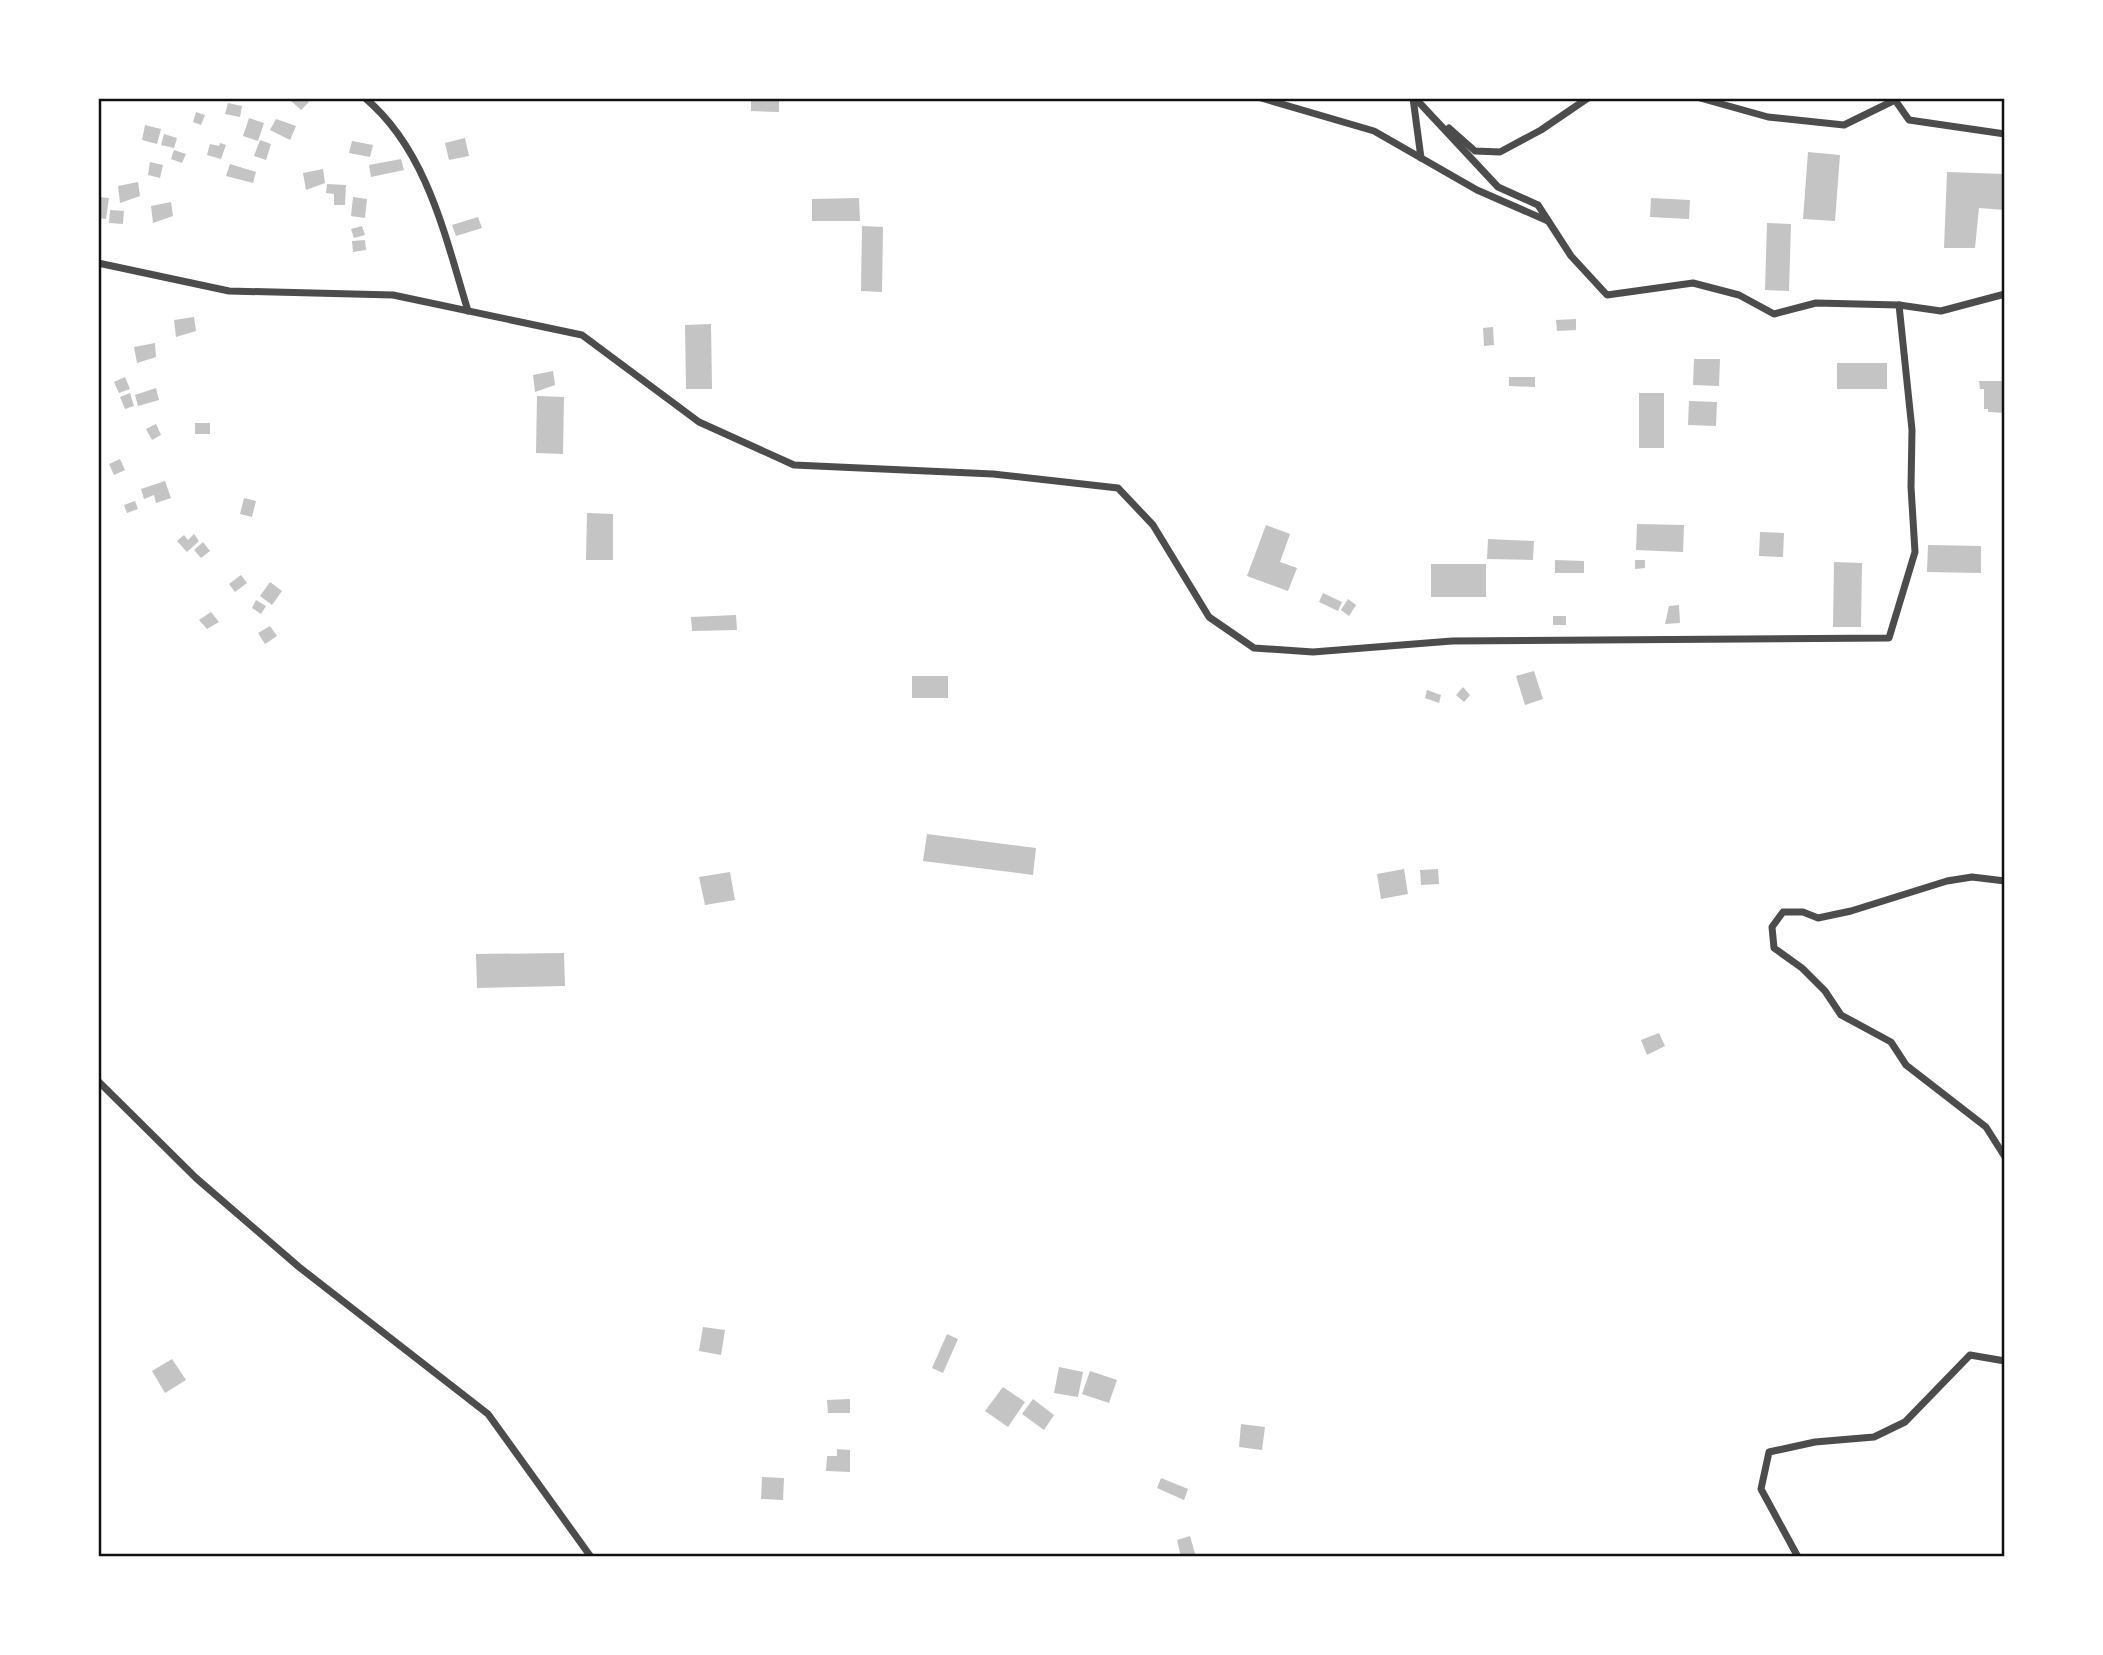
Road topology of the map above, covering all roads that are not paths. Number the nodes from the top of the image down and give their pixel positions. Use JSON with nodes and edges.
{"nodes":[{"id":1,"x":365,"y":98,"type":"edge"},
{"id":2,"x":1261,"y":98,"type":"edge"},
{"id":3,"x":1414,"y":98,"type":"edge"},
{"id":4,"x":1588,"y":98,"type":"edge"},
{"id":5,"x":1700,"y":98,"type":"edge"},
{"id":6,"x":1895,"y":99,"type":"edge"},
{"id":7,"x":2005,"y":134,"type":"edge"},
{"id":8,"x":1421,"y":158,"type":"junction"},
{"id":9,"x":1549,"y":221,"type":"junction"},
{"id":10,"x":98,"y":263,"type":"edge"},
{"id":11,"x":2005,"y":294,"type":"edge"},
{"id":12,"x":1899,"y":305,"type":"junction"},
{"id":13,"x":468,"y":311,"type":"junction"},
{"id":14,"x":2005,"y":881,"type":"edge"},
{"id":15,"x":98,"y":1081,"type":"edge"},
{"id":16,"x":2005,"y":1157,"type":"edge"},
{"id":17,"x":2005,"y":1361,"type":"edge"},
{"id":18,"x":591,"y":1557,"type":"edge"},
{"id":19,"x":1798,"y":1557,"type":"edge"}],
"edges":[{"from":1,"to":13,"type":"street"},
{"from":2,"to":8,"type":"street"},
{"from":3,"to":4,"type":"street"},
{"from":3,"to":8,"type":"street"},
{"from":3,"to":9,"type":"street"},
{"from":5,"to":6,"type":"street"},
{"from":6,"to":7,"type":"street"},
{"from":8,"to":9,"type":"street"},
{"from":9,"to":12,"type":"street"},
{"from":10,"to":13,"type":"street"},
{"from":11,"to":12,"type":"street"},
{"from":12,"to":13,"type":"street"},
{"from":14,"to":16,"type":"street"},
{"from":15,"to":18,"type":"street"},
{"from":17,"to":19,"type":"street"}]}
